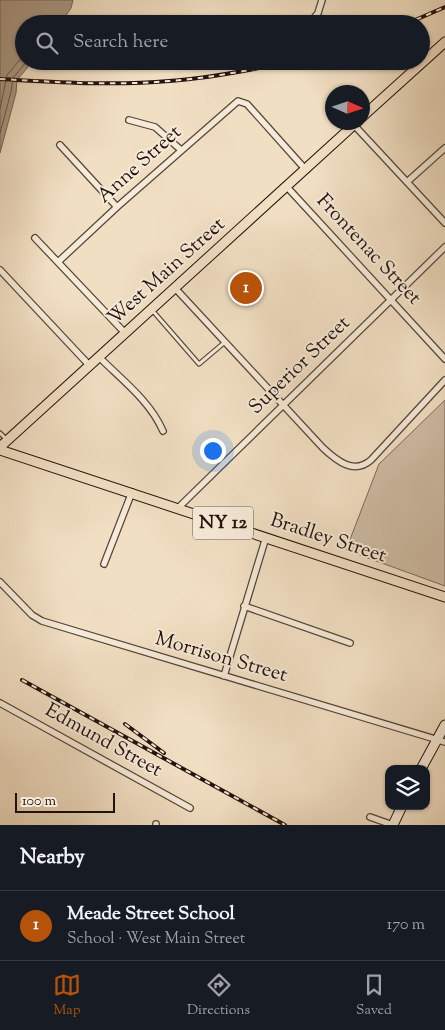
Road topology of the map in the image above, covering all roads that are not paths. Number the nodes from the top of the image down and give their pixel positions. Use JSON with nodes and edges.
{"nodes":[{"id":1,"x":322,"y":0,"type":"edge"},
{"id":2,"x":316,"y":15,"type":"edge"},
{"id":3,"x":445,"y":42,"type":"edge"},
{"id":4,"x":430,"y":56,"type":"edge"},
{"id":5,"x":414,"y":70,"type":"edge"},
{"id":6,"x":370,"y":110,"type":"edge"},
{"id":7,"x":130,"y":120,"type":"dead end"},
{"id":8,"x":349,"y":130,"type":"edge"},
{"id":9,"x":360,"y":130,"type":"edge"},
{"id":10,"x":60,"y":145,"type":"dead end"},
{"id":11,"x":445,"y":148,"type":"edge"},
{"id":12,"x":181,"y":150,"type":"junction"},
{"id":13,"x":306,"y":170,"type":"junction"},
{"id":14,"x":407,"y":182,"type":"junction"},
{"id":15,"x":287,"y":186,"type":"junction"},
{"id":16,"x":117,"y":207,"type":"junction"},
{"id":17,"x":445,"y":223,"type":"edge"},
{"id":18,"x":35,"y":238,"type":"dead end"},
{"id":19,"x":445,"y":247,"type":"edge"},
{"id":20,"x":58,"y":262,"type":"junction"},
{"id":21,"x":0,"y":270,"type":"edge"},
{"id":22,"x":175,"y":288,"type":"junction"},
{"id":23,"x":392,"y":300,"type":"junction"},
{"id":24,"x":152,"y":310,"type":"junction"},
{"id":25,"x":126,"y":334,"type":"junction"},
{"id":26,"x":226,"y":342,"type":"junction"},
{"id":27,"x":100,"y":357,"type":"junction"},
{"id":28,"x":445,"y":359,"type":"edge"},
{"id":29,"x":90,"y":366,"type":"junction"},
{"id":30,"x":445,"y":380,"type":"edge"},
{"id":31,"x":283,"y":406,"type":"junction"},
{"id":32,"x":163,"y":431,"type":"dead end"},
{"id":33,"x":0,"y":434,"type":"edge"},
{"id":34,"x":2,"y":445,"type":"edge"},
{"id":35,"x":132,"y":492,"type":"junction"},
{"id":36,"x":178,"y":508,"type":"junction"},
{"id":37,"x":266,"y":537,"type":"junction"},
{"id":38,"x":104,"y":564,"type":"dead end"},
{"id":39,"x":0,"y":582,"type":"edge"},
{"id":40,"x":445,"y":597,"type":"edge"},
{"id":41,"x":244,"y":606,"type":"junction"},
{"id":42,"x":350,"y":643,"type":"dead end"},
{"id":43,"x":224,"y":676,"type":"junction"},
{"id":44,"x":0,"y":703,"type":"edge"},
{"id":45,"x":445,"y":725,"type":"edge"},
{"id":46,"x":441,"y":741,"type":"edge"},
{"id":47,"x":424,"y":765,"type":"edge"},
{"id":48,"x":190,"y":808,"type":"dead end"},
{"id":49,"x":400,"y":810,"type":"edge"},
{"id":50,"x":370,"y":818,"type":"dead end"},
{"id":51,"x":393,"y":825,"type":"edge"}],
"edges":[{"from":1,"to":2,"type":"street"},
{"from":3,"to":4,"type":"main road"},
{"from":5,"to":6,"type":"main road"},
{"from":7,"to":12,"type":"street"},
{"from":8,"to":13,"type":"main road","name":"West Main Street"},
{"from":9,"to":14,"type":"street"},
{"from":10,"to":16,"type":"street"},
{"from":11,"to":14,"type":"street"},
{"from":12,"to":13,"type":"street","name":"Anne Street"},
{"from":12,"to":16,"type":"street","name":"Anne Street"},
{"from":13,"to":15,"type":"main road","name":"West Main Street"},
{"from":14,"to":17,"type":"street"},
{"from":15,"to":22,"type":"main road","name":"West Main Street"},
{"from":15,"to":23,"type":"street","name":"Frontenac Street"},
{"from":16,"to":20,"type":"street","name":"Anne Street"},
{"from":18,"to":20,"type":"street"},
{"from":19,"to":23,"type":"street","name":"Superior Street"},
{"from":20,"to":25,"type":"street"},
{"from":21,"to":29,"type":"street"},
{"from":22,"to":24,"type":"main road","name":"West Main Street"},
{"from":22,"to":26,"type":"street"},
{"from":23,"to":28,"type":"street","name":"Frontenac Street"},
{"from":23,"to":31,"type":"street","name":"Superior Street"},
{"from":24,"to":25,"type":"main road","name":"West Main Street"},
{"from":24,"to":26,"type":"lane"},
{"from":25,"to":27,"type":"main road","name":"West Main Street"},
{"from":26,"to":31,"type":"street"},
{"from":27,"to":29,"type":"main road","name":"West Main Street"},
{"from":27,"to":32,"type":"street"},
{"from":29,"to":34,"type":"main road","name":"West Main Street"},
{"from":30,"to":31,"type":"street"},
{"from":31,"to":36,"type":"street","name":"Superior Street"},
{"from":33,"to":34,"type":"lane"},
{"from":34,"to":35,"type":"main road","name":"Bradley Street","number":"NY 12"},
{"from":35,"to":36,"type":"main road","name":"Bradley Street","number":"NY 12"},
{"from":35,"to":38,"type":"street"},
{"from":36,"to":37,"type":"main road","name":"Bradley Street","number":"NY 12"},
{"from":37,"to":40,"type":"main road","name":"Bradley Street","number":"NY 12"},
{"from":37,"to":41,"type":"street"},
{"from":39,"to":43,"type":"street","name":"Morrison Street"},
{"from":41,"to":42,"type":"street"},
{"from":41,"to":43,"type":"street"},
{"from":43,"to":46,"type":"street","name":"Morrison Street"},
{"from":44,"to":48,"type":"street","name":"Edmund Street"},
{"from":45,"to":46,"type":"street"},
{"from":46,"to":47,"type":"street"},
{"from":49,"to":51,"type":"street"},
{"from":50,"to":51,"type":"street"}]}
